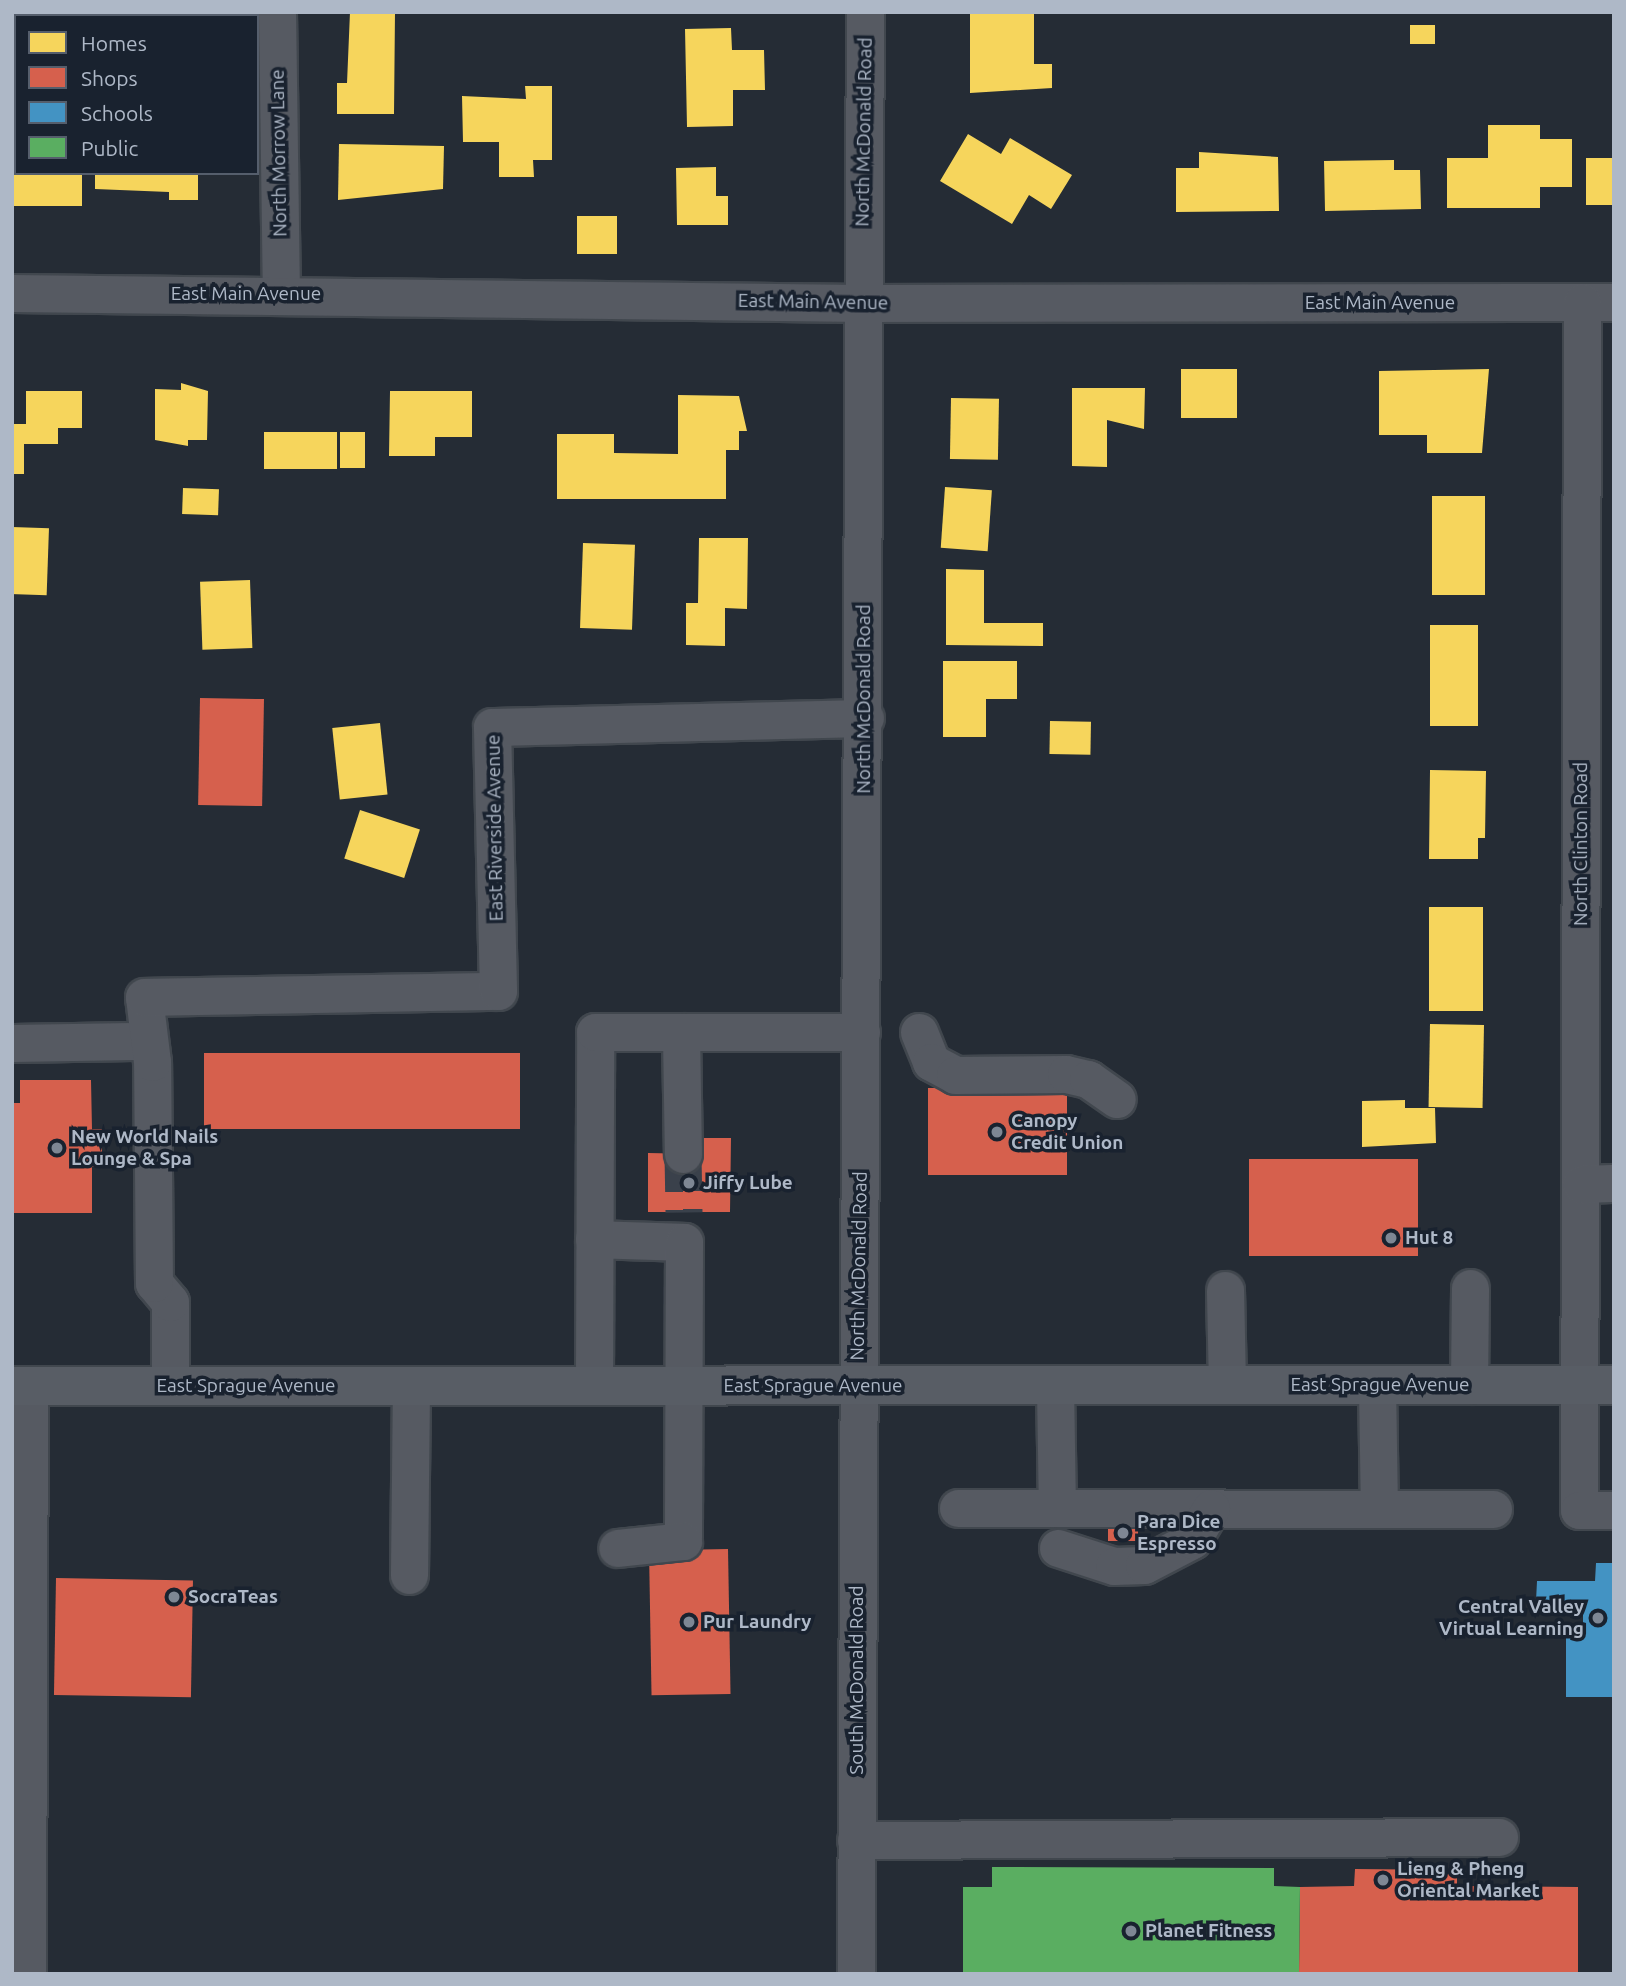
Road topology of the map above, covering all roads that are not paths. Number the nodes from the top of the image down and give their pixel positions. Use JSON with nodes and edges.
{"nodes":[{"id":1,"x":277,"y":12,"type":"edge"},
{"id":2,"x":865,"y":12,"type":"edge"},
{"id":3,"x":12,"y":293,"type":"edge"},
{"id":4,"x":281,"y":293,"type":"junction"},
{"id":5,"x":1598,"y":302,"type":"edge"},
{"id":6,"x":862,"y":303,"type":"junction"},
{"id":7,"x":865,"y":718,"type":"junction"},
{"id":8,"x":861,"y":1031,"type":"junction"},
{"id":9,"x":919,"y":1031,"type":"dead end"},
{"id":10,"x":681,"y":1032,"type":"junction"},
{"id":11,"x":145,"y":1041,"type":"junction"},
{"id":12,"x":12,"y":1043,"type":"edge"},
{"id":13,"x":1117,"y":1099,"type":"dead end"},
{"id":14,"x":683,"y":1154,"type":"tunnel mouth"},
{"id":15,"x":1597,"y":1184,"type":"edge"},
{"id":16,"x":594,"y":1239,"type":"junction"},
{"id":17,"x":1470,"y":1288,"type":"dead end"},
{"id":18,"x":1224,"y":1290,"type":"dead end"},
{"id":19,"x":1055,"y":1385,"type":"junction"},
{"id":20,"x":1227,"y":1385,"type":"junction"},
{"id":21,"x":1377,"y":1385,"type":"junction"},
{"id":22,"x":1469,"y":1385,"type":"junction"},
{"id":23,"x":1597,"y":1385,"type":"edge"},
{"id":24,"x":21,"y":1386,"type":"edge"},
{"id":25,"x":170,"y":1386,"type":"junction"},
{"id":26,"x":411,"y":1386,"type":"junction"},
{"id":27,"x":594,"y":1386,"type":"junction"},
{"id":28,"x":687,"y":1386,"type":"junction"},
{"id":29,"x":857,"y":1386,"type":"junction"},
{"id":30,"x":958,"y":1508,"type":"dead end"},
{"id":31,"x":1057,"y":1508,"type":"junction"},
{"id":32,"x":1211,"y":1508,"type":"junction"},
{"id":33,"x":1378,"y":1508,"type":"junction"},
{"id":34,"x":1493,"y":1509,"type":"dead end"},
{"id":35,"x":1614,"y":1510,"type":"edge"},
{"id":36,"x":617,"y":1548,"type":"dead end"},
{"id":37,"x":1058,"y":1548,"type":"dead end"},
{"id":38,"x":409,"y":1575,"type":"dead end"},
{"id":39,"x":20,"y":1763,"type":"edge"},
{"id":40,"x":1499,"y":1837,"type":"dead end"},
{"id":41,"x":856,"y":1840,"type":"junction"},
{"id":42,"x":27,"y":1974,"type":"edge"},
{"id":43,"x":856,"y":1974,"type":"edge"}],
"edges":[{"from":1,"to":4,"type":"street","name":"North Morrow Lane"},
{"from":2,"to":6,"type":"street","name":"North McDonald Road"},
{"from":3,"to":4,"type":"street","name":"East Main Avenue"},
{"from":4,"to":6,"type":"street","name":"East Main Avenue"},
{"from":5,"to":6,"type":"street","name":"East Main Avenue"},
{"from":5,"to":15,"type":"street","name":"North Clinton Road"},
{"from":6,"to":7,"type":"street","name":"North McDonald Road"},
{"from":7,"to":8,"type":"street","name":"North McDonald Road"},
{"from":7,"to":11,"type":"street","name":"East Riverside Avenue"},
{"from":8,"to":10,"type":"street"},
{"from":8,"to":29,"type":"street","name":"North McDonald Road"},
{"from":9,"to":13,"type":"street"},
{"from":10,"to":14,"type":"street"},
{"from":10,"to":16,"type":"street"},
{"from":11,"to":12,"type":"street"},
{"from":11,"to":25,"type":"street"},
{"from":15,"to":23,"type":"street","name":"North Clinton Road"},
{"from":16,"to":27,"type":"street"},
{"from":16,"to":28,"type":"street"},
{"from":17,"to":22,"type":"street"},
{"from":18,"to":20,"type":"street"},
{"from":19,"to":20,"type":"main road","name":"East Sprague Avenue"},
{"from":19,"to":29,"type":"main road","name":"East Sprague Avenue"},
{"from":19,"to":31,"type":"street"},
{"from":20,"to":21,"type":"main road","name":"East Sprague Avenue"},
{"from":21,"to":22,"type":"main road","name":"East Sprague Avenue"},
{"from":21,"to":33,"type":"street"},
{"from":22,"to":23,"type":"main road","name":"East Sprague Avenue"},
{"from":23,"to":35,"type":"street","name":"North Clinton Road"},
{"from":24,"to":25,"type":"main road","name":"East Sprague Avenue"},
{"from":24,"to":39,"type":"street"},
{"from":25,"to":26,"type":"main road","name":"East Sprague Avenue"},
{"from":26,"to":27,"type":"main road","name":"East Sprague Avenue"},
{"from":26,"to":38,"type":"street"},
{"from":27,"to":28,"type":"main road","name":"East Sprague Avenue"},
{"from":28,"to":29,"type":"main road","name":"East Sprague Avenue"},
{"from":28,"to":36,"type":"street"},
{"from":29,"to":41,"type":"street","name":"South McDonald Road"},
{"from":30,"to":31,"type":"street"},
{"from":31,"to":32,"type":"street"},
{"from":32,"to":33,"type":"street"},
{"from":32,"to":37,"type":"street"},
{"from":33,"to":34,"type":"street"},
{"from":39,"to":42,"type":"street"},
{"from":40,"to":41,"type":"street"},
{"from":41,"to":43,"type":"street","name":"South McDonald Road"}]}
